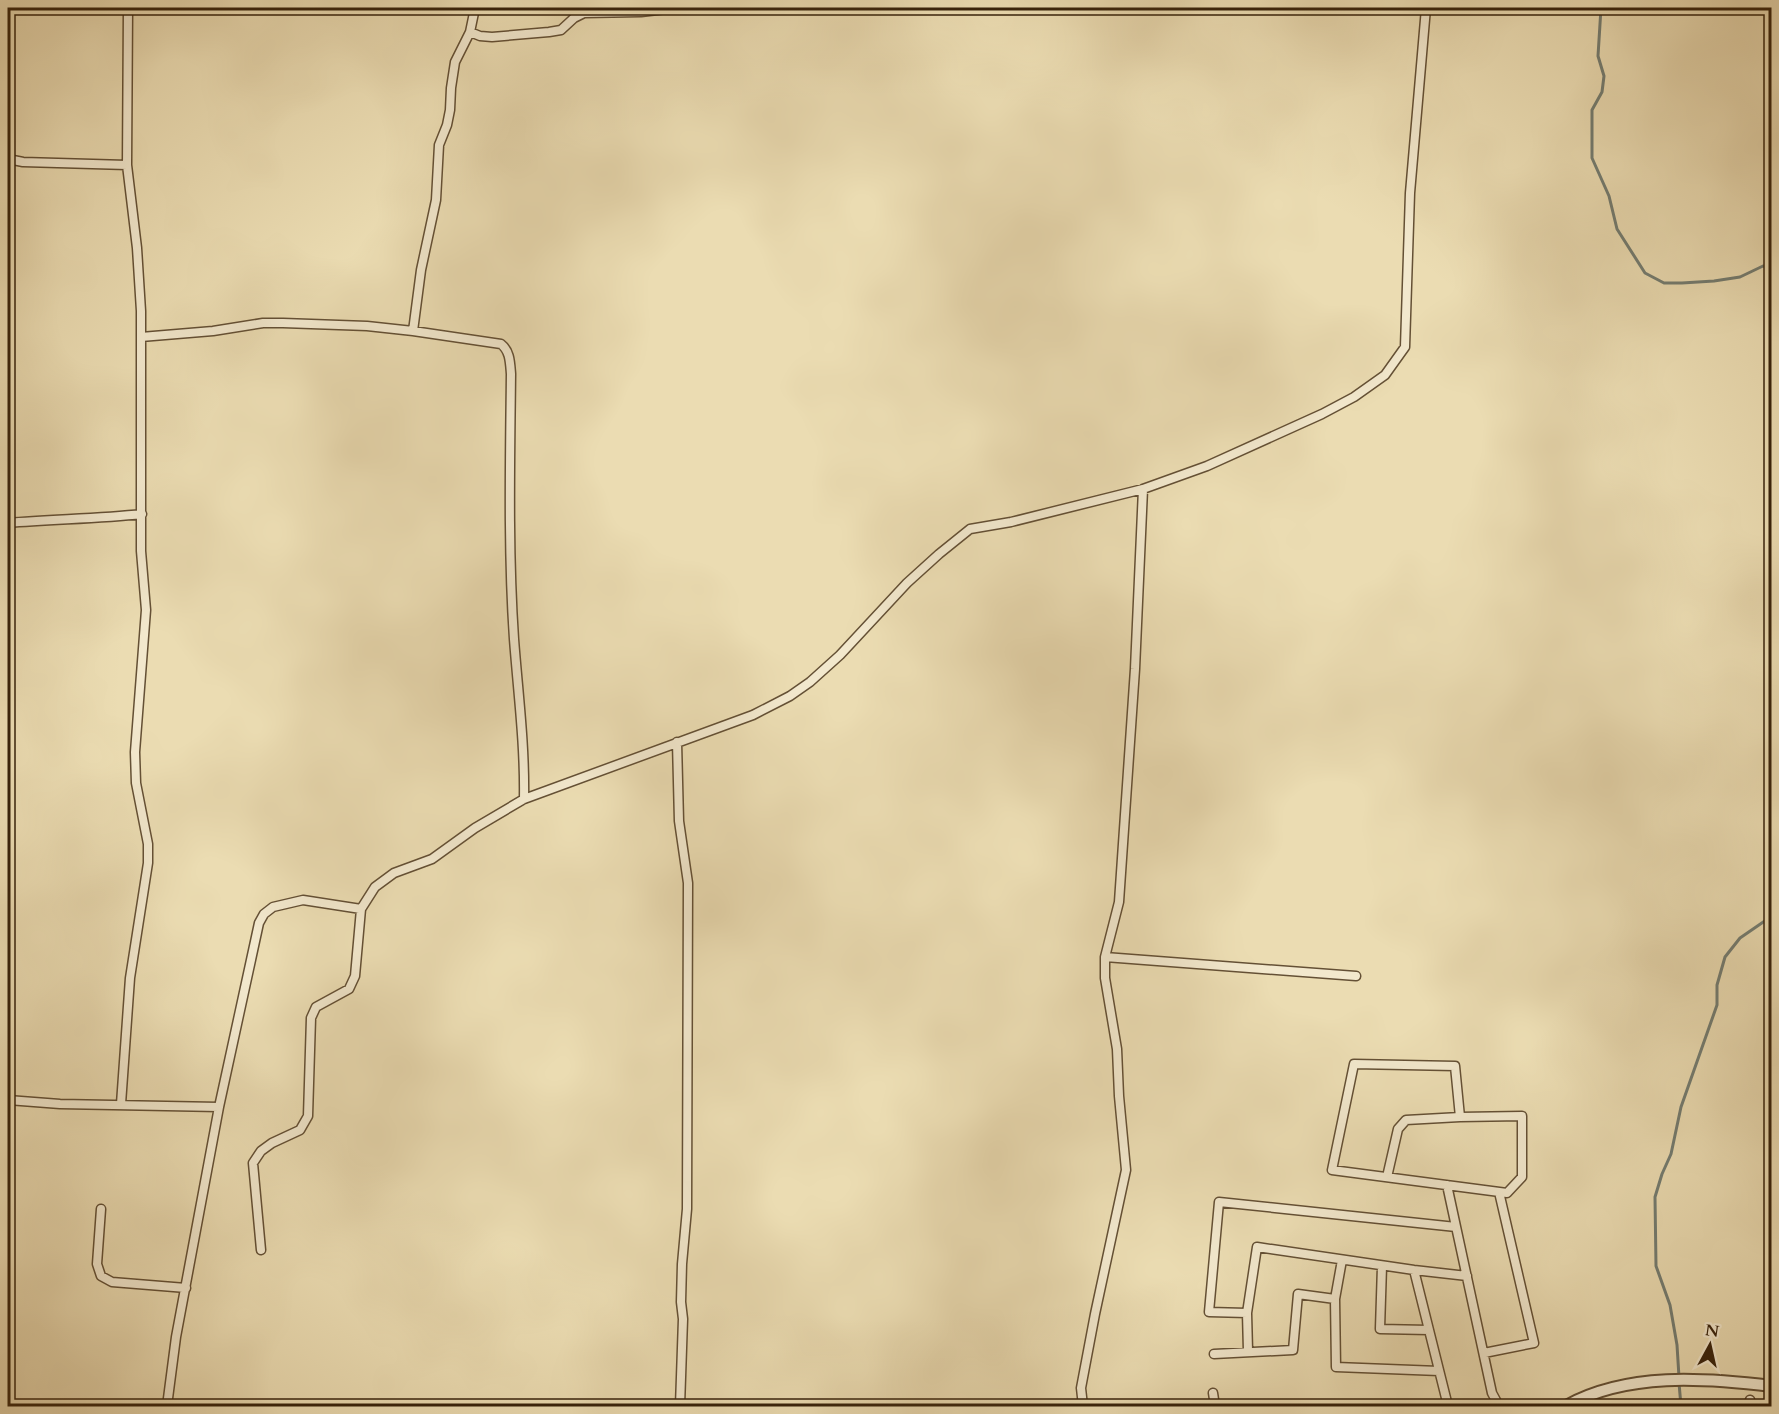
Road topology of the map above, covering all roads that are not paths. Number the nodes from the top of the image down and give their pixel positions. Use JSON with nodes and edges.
{"nodes":[{"id":1,"x":128,"y":8,"type":"edge"},
{"id":2,"x":475,"y":8,"type":"edge"},
{"id":3,"x":675,"y":8,"type":"edge"},
{"id":4,"x":1425,"y":8,"type":"edge"},
{"id":5,"x":470,"y":32,"type":"junction"},
{"id":6,"x":8,"y":159,"type":"edge"},
{"id":7,"x":127,"y":165,"type":"junction"},
{"id":8,"x":413,"y":331,"type":"junction"},
{"id":9,"x":141,"y":337,"type":"junction"},
{"id":10,"x":1143,"y":489,"type":"junction"},
{"id":11,"x":142,"y":514,"type":"junction"},
{"id":12,"x":8,"y":523,"type":"edge"},
{"id":13,"x":677,"y":742,"type":"junction"},
{"id":14,"x":524,"y":799,"type":"junction"},
{"id":15,"x":361,"y":909,"type":"junction"},
{"id":16,"x":1105,"y":957,"type":"junction"},
{"id":17,"x":1356,"y":976,"type":"dead end"},
{"id":18,"x":8,"y":1100,"type":"edge"},
{"id":19,"x":121,"y":1104,"type":"junction"},
{"id":20,"x":219,"y":1107,"type":"junction"},
{"id":21,"x":1460,"y":1117,"type":"junction"},
{"id":22,"x":1387,"y":1177,"type":"junction"},
{"id":23,"x":1448,"y":1185,"type":"junction"},
{"id":24,"x":1499,"y":1192,"type":"junction"},
{"id":25,"x":101,"y":1209,"type":"dead end"},
{"id":26,"x":1456,"y":1227,"type":"junction"},
{"id":27,"x":261,"y":1250,"type":"dead end"},
{"id":28,"x":1342,"y":1260,"type":"junction"},
{"id":29,"x":1383,"y":1266,"type":"junction"},
{"id":30,"x":1414,"y":1270,"type":"junction"},
{"id":31,"x":1467,"y":1276,"type":"junction"},
{"id":32,"x":186,"y":1288,"type":"junction"},
{"id":33,"x":1335,"y":1299,"type":"junction"},
{"id":34,"x":1247,"y":1313,"type":"junction"},
{"id":35,"x":1429,"y":1330,"type":"junction"},
{"id":36,"x":1248,"y":1351,"type":"junction"},
{"id":37,"x":1484,"y":1353,"type":"junction"},
{"id":38,"x":1214,"y":1354,"type":"dead end"},
{"id":39,"x":1439,"y":1371,"type":"junction"},
{"id":40,"x":1772,"y":1386,"type":"edge"},
{"id":41,"x":1213,"y":1393,"type":"dead end"},
{"id":42,"x":167,"y":1407,"type":"edge"},
{"id":43,"x":680,"y":1407,"type":"edge"},
{"id":44,"x":1083,"y":1407,"type":"edge"},
{"id":45,"x":1215,"y":1407,"type":"edge"},
{"id":46,"x":1448,"y":1407,"type":"edge"},
{"id":47,"x":1499,"y":1407,"type":"edge"},
{"id":48,"x":1566,"y":1407,"type":"edge"}],
"edges":[{"from":1,"to":7,"type":"street"},
{"from":2,"to":5,"type":"street"},
{"from":3,"to":5,"type":"street"},
{"from":4,"to":10,"type":"street"},
{"from":5,"to":8,"type":"street"},
{"from":6,"to":7,"type":"street"},
{"from":7,"to":9,"type":"street"},
{"from":8,"to":9,"type":"street"},
{"from":8,"to":14,"type":"street"},
{"from":9,"to":11,"type":"street"},
{"from":10,"to":13,"type":"street"},
{"from":10,"to":16,"type":"street"},
{"from":11,"to":12,"type":"street"},
{"from":11,"to":19,"type":"street"},
{"from":13,"to":14,"type":"street"},
{"from":13,"to":43,"type":"street"},
{"from":14,"to":15,"type":"street"},
{"from":15,"to":20,"type":"street"},
{"from":15,"to":27,"type":"street"},
{"from":16,"to":17,"type":"street"},
{"from":16,"to":44,"type":"street"},
{"from":18,"to":19,"type":"street"},
{"from":19,"to":20,"type":"street"},
{"from":20,"to":32,"type":"street"},
{"from":21,"to":22,"type":"street"},
{"from":21,"to":22,"type":"street"},
{"from":21,"to":24,"type":"street"},
{"from":22,"to":23,"type":"street"},
{"from":23,"to":24,"type":"street"},
{"from":23,"to":26,"type":"street"},
{"from":24,"to":37,"type":"street"},
{"from":25,"to":32,"type":"street"},
{"from":26,"to":31,"type":"street"},
{"from":26,"to":34,"type":"street"},
{"from":28,"to":29,"type":"street"},
{"from":28,"to":33,"type":"street"},
{"from":28,"to":34,"type":"street"},
{"from":29,"to":30,"type":"street"},
{"from":29,"to":35,"type":"street"},
{"from":30,"to":31,"type":"street"},
{"from":30,"to":35,"type":"street"},
{"from":31,"to":37,"type":"street"},
{"from":32,"to":42,"type":"street"},
{"from":33,"to":36,"type":"street"},
{"from":33,"to":39,"type":"street"},
{"from":34,"to":36,"type":"street"},
{"from":35,"to":39,"type":"street"},
{"from":36,"to":38,"type":"street"},
{"from":37,"to":47,"type":"street"},
{"from":39,"to":46,"type":"street"},
{"from":40,"to":48,"type":"street"},
{"from":41,"to":45,"type":"street"}]}
